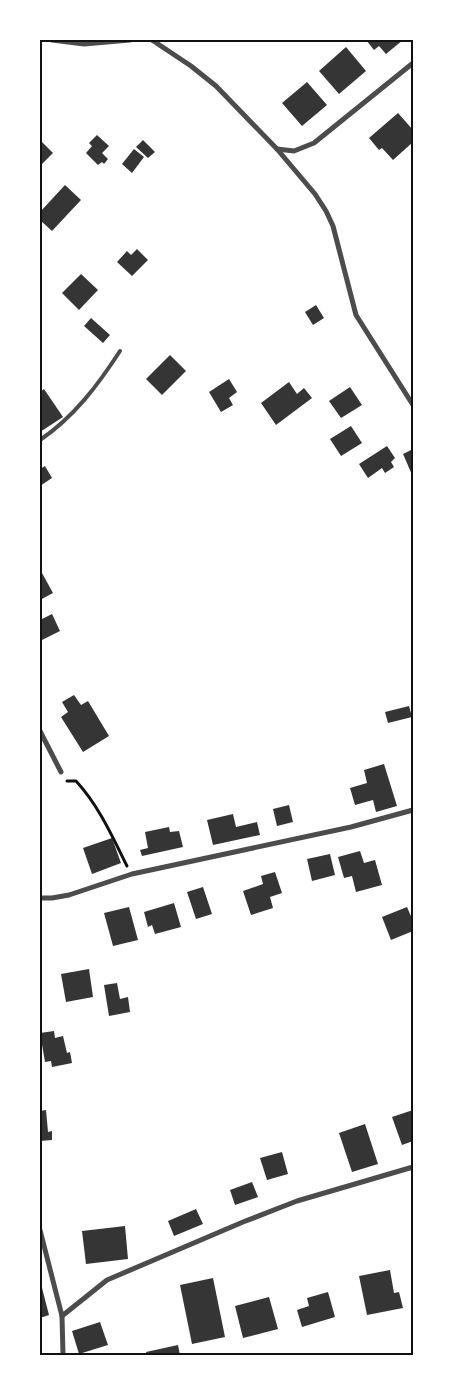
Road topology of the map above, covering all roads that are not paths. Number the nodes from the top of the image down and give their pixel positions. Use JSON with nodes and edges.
{"nodes":[{"id":1,"x":52,"y":40,"type":"edge"},
{"id":2,"x":130,"y":40,"type":"edge"},
{"id":3,"x":152,"y":40,"type":"edge"},
{"id":4,"x":413,"y":62,"type":"edge"},
{"id":5,"x":277,"y":149,"type":"junction"},
{"id":6,"x":120,"y":351,"type":"dead end"},
{"id":7,"x":413,"y":405,"type":"edge"},
{"id":8,"x":40,"y":440,"type":"edge"},
{"id":9,"x":40,"y":731,"type":"edge"},
{"id":10,"x":61,"y":772,"type":"dead end"},
{"id":11,"x":413,"y":810,"type":"edge"},
{"id":12,"x":40,"y":898,"type":"edge"},
{"id":13,"x":413,"y":1167,"type":"edge"},
{"id":14,"x":40,"y":1230,"type":"edge"},
{"id":15,"x":62,"y":1316,"type":"junction"},
{"id":16,"x":63,"y":1355,"type":"edge"}],
"edges":[{"from":1,"to":2,"type":"street"},
{"from":3,"to":5,"type":"street"},
{"from":4,"to":5,"type":"street"},
{"from":5,"to":7,"type":"street"},
{"from":6,"to":8,"type":"lane"},
{"from":9,"to":10,"type":"street"},
{"from":11,"to":12,"type":"street"},
{"from":13,"to":15,"type":"street"},
{"from":14,"to":15,"type":"street"},
{"from":15,"to":16,"type":"street"}]}
